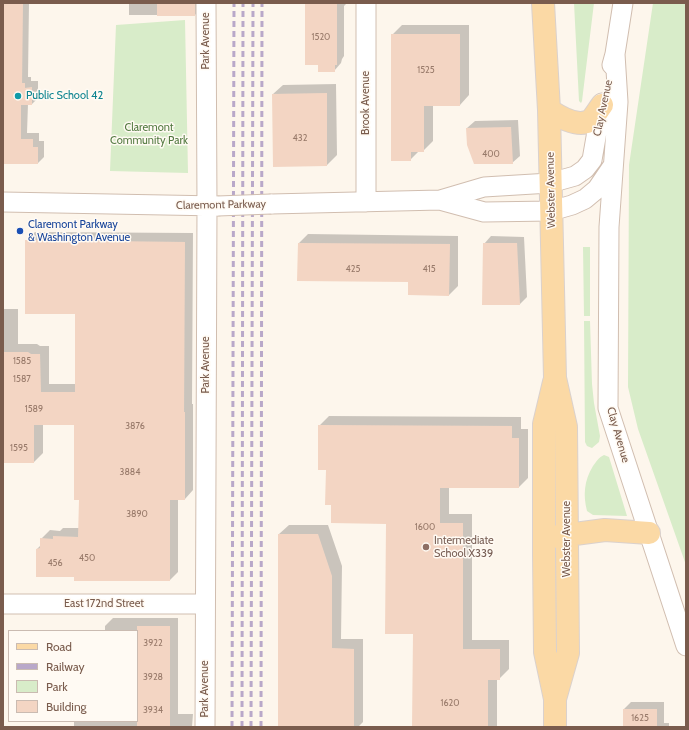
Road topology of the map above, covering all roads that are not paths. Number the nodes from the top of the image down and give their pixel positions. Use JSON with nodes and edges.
{"nodes":[{"id":1,"x":206,"y":3,"type":"edge"},
{"id":2,"x":366,"y":3,"type":"edge"},
{"id":3,"x":543,"y":3,"type":"edge"},
{"id":4,"x":623,"y":3,"type":"edge"},
{"id":5,"x":615,"y":54,"type":"junction"},
{"id":6,"x":602,"y":105,"type":"junction"},
{"id":7,"x":549,"y":110,"type":"junction"},
{"id":8,"x":613,"y":167,"type":"junction"},
{"id":9,"x":550,"y":183,"type":"junction"},
{"id":10,"x":440,"y":200,"type":"junction"},
{"id":11,"x":3,"y":202,"type":"edge"},
{"id":12,"x":366,"y":202,"type":"junction"},
{"id":13,"x":213,"y":206,"type":"junction"},
{"id":14,"x":551,"y":211,"type":"junction"},
{"id":15,"x":555,"y":378,"type":"junction"},
{"id":16,"x":649,"y":533,"type":"junction"},
{"id":17,"x":567,"y":535,"type":"junction"},
{"id":18,"x":544,"y":538,"type":"junction"},
{"id":19,"x":3,"y":604,"type":"edge"},
{"id":20,"x":205,"y":604,"type":"junction"},
{"id":21,"x":686,"y":646,"type":"edge"},
{"id":22,"x":555,"y":700,"type":"junction"},
{"id":23,"x":205,"y":727,"type":"edge"},
{"id":24,"x":555,"y":727,"type":"edge"}],
"edges":[{"from":1,"to":13,"type":"street","name":"Park Avenue"},
{"from":2,"to":12,"type":"street","name":"Brook Avenue"},
{"from":3,"to":7,"type":"main road","name":"Webster Avenue"},
{"from":4,"to":5,"type":"street","name":"Clay Avenue"},
{"from":5,"to":6,"type":"street","name":"Clay Avenue"},
{"from":5,"to":8,"type":"street","name":"Clay Avenue"},
{"from":6,"to":7,"type":"main road"},
{"from":6,"to":9,"type":"street","name":"Clay Avenue"},
{"from":7,"to":9,"type":"main road","name":"Webster Avenue"},
{"from":8,"to":14,"type":"street","name":"Clay Avenue"},
{"from":8,"to":16,"type":"street","name":"Clay Avenue"},
{"from":9,"to":10,"type":"street","name":"Claremont Parkway"},
{"from":9,"to":14,"type":"main road","name":"Webster Avenue"},
{"from":10,"to":12,"type":"street","name":"Claremont Parkway"},
{"from":10,"to":14,"type":"street","name":"Claremont Parkway"},
{"from":11,"to":13,"type":"street","name":"Claremont Parkway"},
{"from":12,"to":13,"type":"street","name":"Claremont Parkway","bridge":true},
{"from":13,"to":20,"type":"street","name":"Park Avenue"},
{"from":14,"to":15,"type":"main road","name":"Webster Avenue"},
{"from":15,"to":17,"type":"main road","name":"Webster Avenue"},
{"from":15,"to":18,"type":"main road","name":"Webster Avenue"},
{"from":16,"to":17,"type":"main road"},
{"from":16,"to":21,"type":"street","name":"Clay Avenue"},
{"from":17,"to":18,"type":"main road"},
{"from":17,"to":22,"type":"main road","name":"Webster Avenue"},
{"from":18,"to":22,"type":"main road","name":"Webster Avenue"},
{"from":19,"to":20,"type":"street","name":"East 172nd Street"},
{"from":20,"to":23,"type":"street","name":"Park Avenue"},
{"from":22,"to":24,"type":"main road","name":"Webster Avenue"}]}
